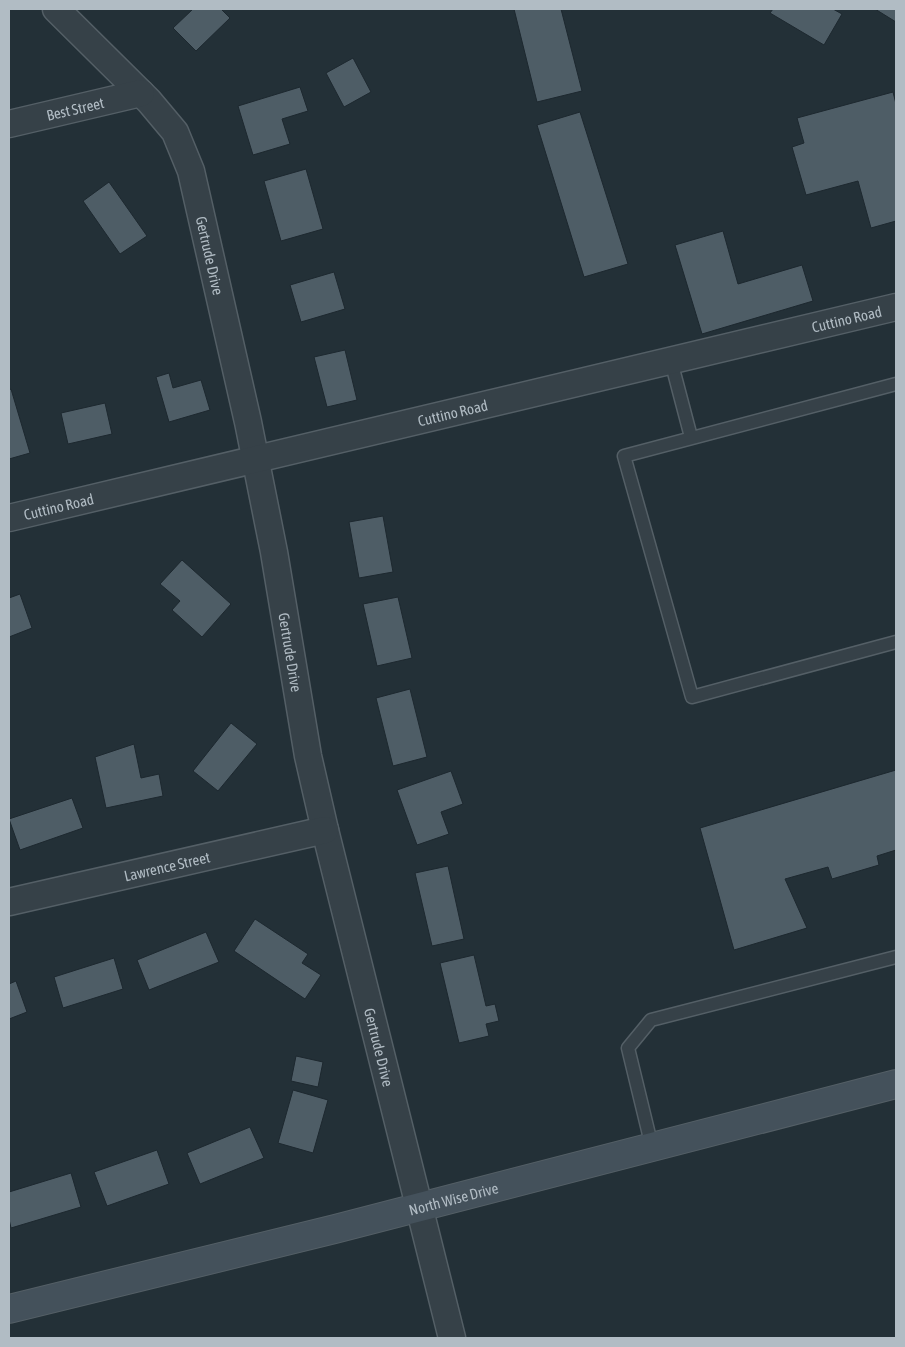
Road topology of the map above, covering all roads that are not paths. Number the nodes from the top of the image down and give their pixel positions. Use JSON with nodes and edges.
{"nodes":[{"id":1,"x":56,"y":9,"type":"edge"},
{"id":2,"x":141,"y":93,"type":"junction"},
{"id":3,"x":9,"y":124,"type":"edge"},
{"id":4,"x":896,"y":307,"type":"edge"},
{"id":5,"x":671,"y":360,"type":"junction"},
{"id":6,"x":896,"y":384,"type":"edge"},
{"id":7,"x":691,"y":437,"type":"junction"},
{"id":8,"x":255,"y":459,"type":"junction"},
{"id":9,"x":9,"y":518,"type":"edge"},
{"id":10,"x":896,"y":642,"type":"edge"},
{"id":11,"x":325,"y":830,"type":"junction"},
{"id":12,"x":9,"y":902,"type":"edge"},
{"id":13,"x":896,"y":957,"type":"edge"},
{"id":14,"x":896,"y":1084,"type":"edge"},
{"id":15,"x":652,"y":1148,"type":"junction"},
{"id":16,"x":419,"y":1208,"type":"junction"},
{"id":17,"x":9,"y":1309,"type":"edge"},
{"id":18,"x":452,"y":1338,"type":"edge"}],
"edges":[{"from":1,"to":2,"type":"street","name":"Gertrude Drive"},
{"from":2,"to":3,"type":"street","name":"Best Street"},
{"from":2,"to":8,"type":"street","name":"Gertrude Drive"},
{"from":4,"to":5,"type":"street","name":"Cuttino Road"},
{"from":5,"to":7,"type":"lane"},
{"from":5,"to":8,"type":"street","name":"Cuttino Road"},
{"from":6,"to":7,"type":"lane"},
{"from":7,"to":10,"type":"lane"},
{"from":8,"to":9,"type":"street","name":"Cuttino Road"},
{"from":8,"to":11,"type":"street","name":"Gertrude Drive"},
{"from":11,"to":12,"type":"street","name":"Lawrence Street"},
{"from":11,"to":16,"type":"street","name":"Gertrude Drive"},
{"from":13,"to":15,"type":"lane"},
{"from":14,"to":15,"type":"street","name":"North Wise Drive"},
{"from":15,"to":16,"type":"street","name":"North Wise Drive"},
{"from":16,"to":17,"type":"street","name":"North Wise Drive"},
{"from":16,"to":18,"type":"street","name":"Gertrude Drive"}]}
